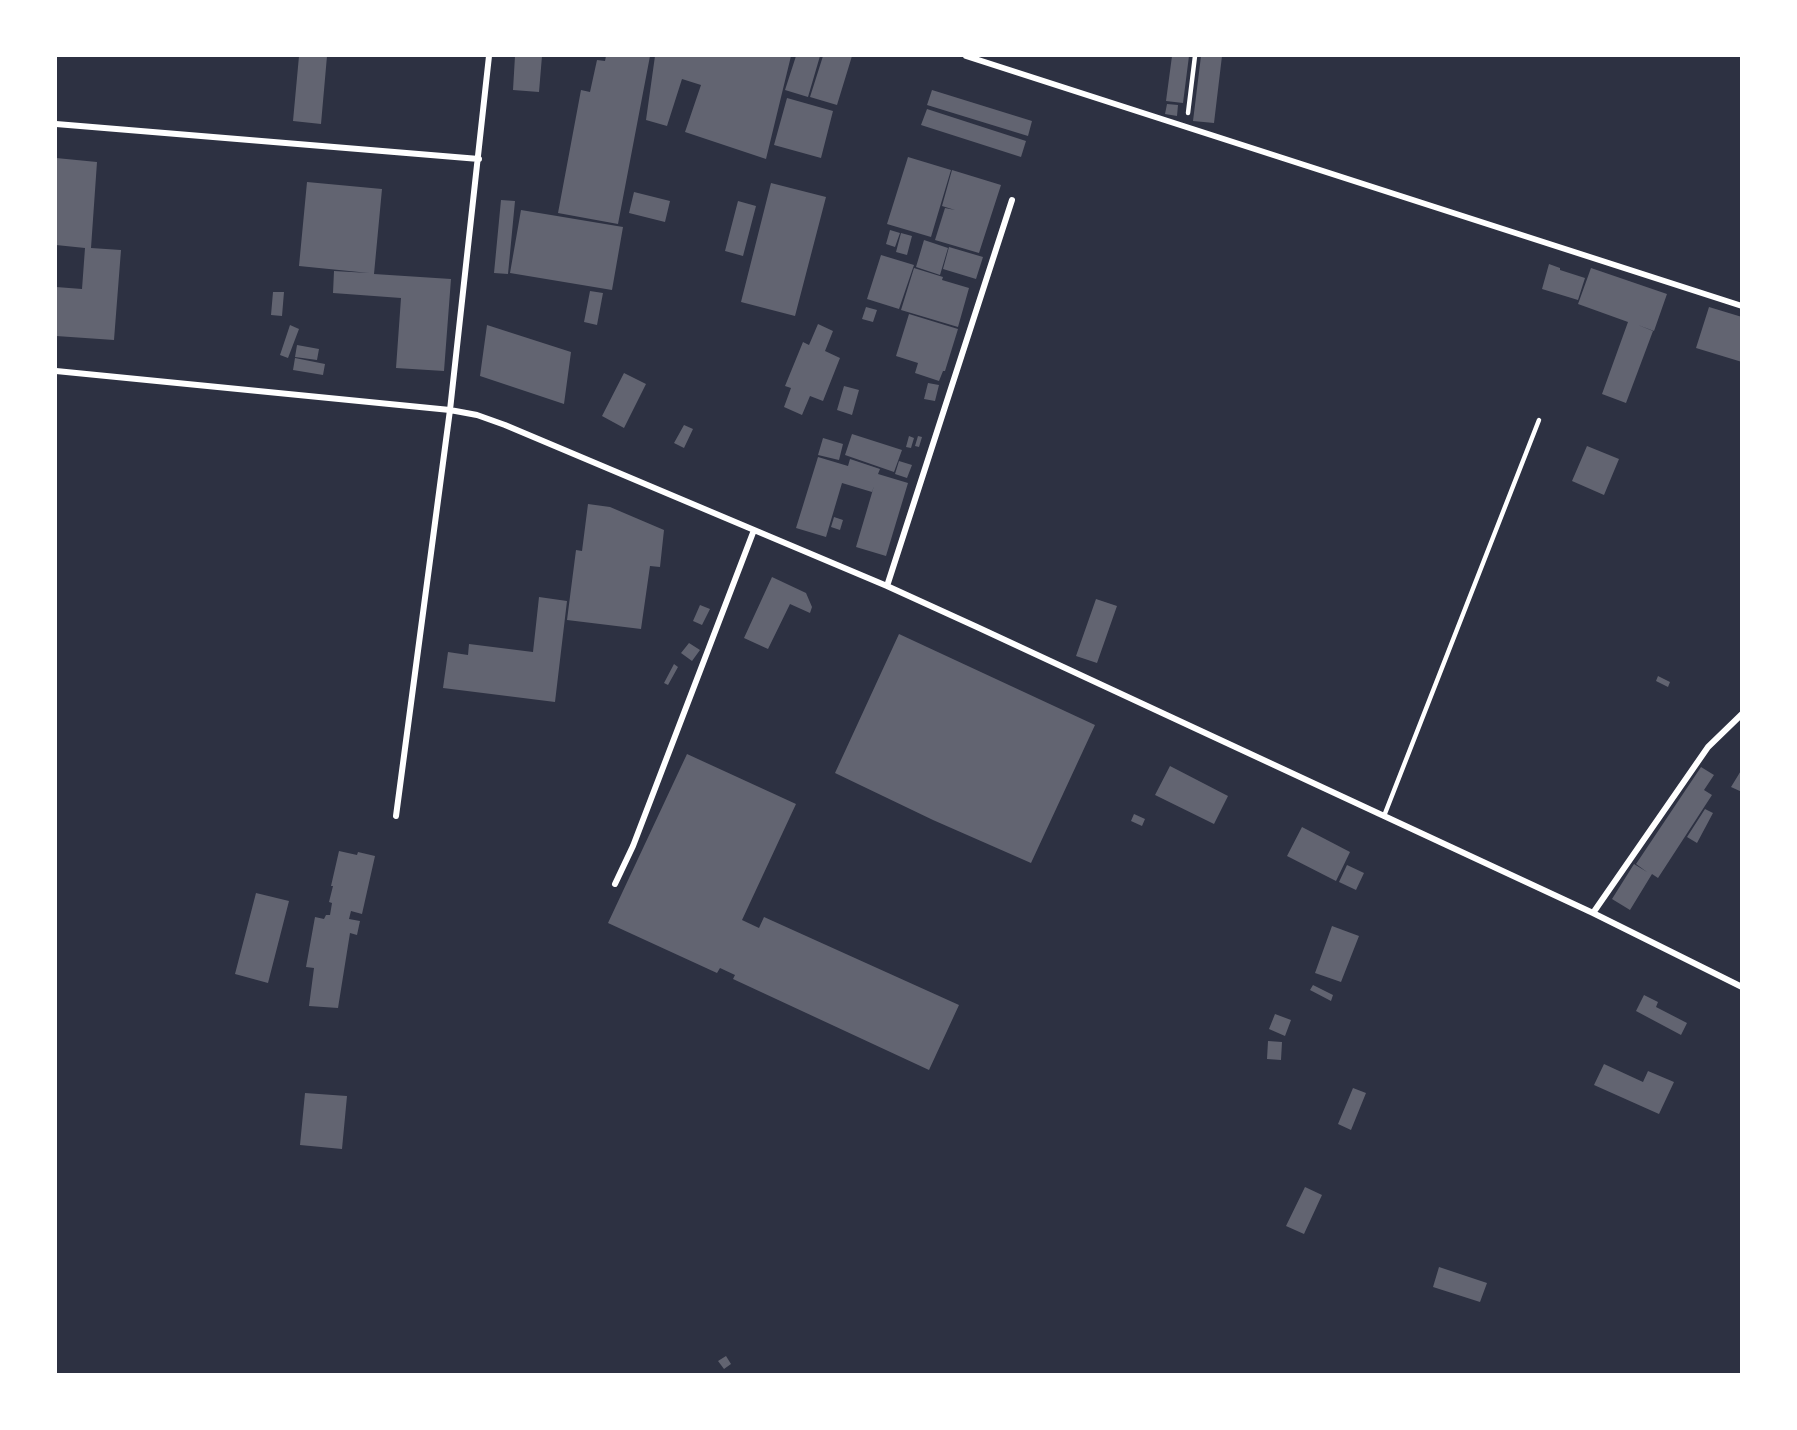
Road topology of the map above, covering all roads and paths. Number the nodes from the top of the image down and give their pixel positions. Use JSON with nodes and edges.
{"nodes":[{"id":1,"x":489,"y":56,"type":"edge"},
{"id":2,"x":966,"y":56,"type":"edge"},
{"id":3,"x":1195,"y":56,"type":"edge"},
{"id":4,"x":1188,"y":113,"type":"dead end"},
{"id":5,"x":56,"y":124,"type":"edge"},
{"id":6,"x":479,"y":159,"type":"junction"},
{"id":7,"x":1011,"y":200,"type":"dead end"},
{"id":8,"x":1742,"y":306,"type":"edge"},
{"id":9,"x":56,"y":371,"type":"edge"},
{"id":10,"x":450,"y":410,"type":"junction"},
{"id":11,"x":1539,"y":420,"type":"dead end"},
{"id":12,"x":754,"y":530,"type":"junction"},
{"id":13,"x":887,"y":586,"type":"junction"},
{"id":14,"x":1742,"y":714,"type":"edge"},
{"id":15,"x":396,"y":816,"type":"dead end"},
{"id":16,"x":1384,"y":816,"type":"junction"},
{"id":17,"x":615,"y":884,"type":"dead end"},
{"id":18,"x":1593,"y":913,"type":"junction"},
{"id":19,"x":1742,"y":987,"type":"edge"}],
"edges":[{"from":1,"to":6,"type":"street"},
{"from":2,"to":8,"type":"street"},
{"from":3,"to":4,"type":"lane"},
{"from":5,"to":6,"type":"street"},
{"from":6,"to":10,"type":"street"},
{"from":7,"to":13,"type":"street"},
{"from":9,"to":10,"type":"street"},
{"from":10,"to":12,"type":"street"},
{"from":10,"to":15,"type":"street"},
{"from":11,"to":16,"type":"lane"},
{"from":12,"to":13,"type":"street"},
{"from":12,"to":17,"type":"street"},
{"from":13,"to":16,"type":"street"},
{"from":14,"to":18,"type":"street"},
{"from":16,"to":18,"type":"street"},
{"from":18,"to":19,"type":"street"}]}
